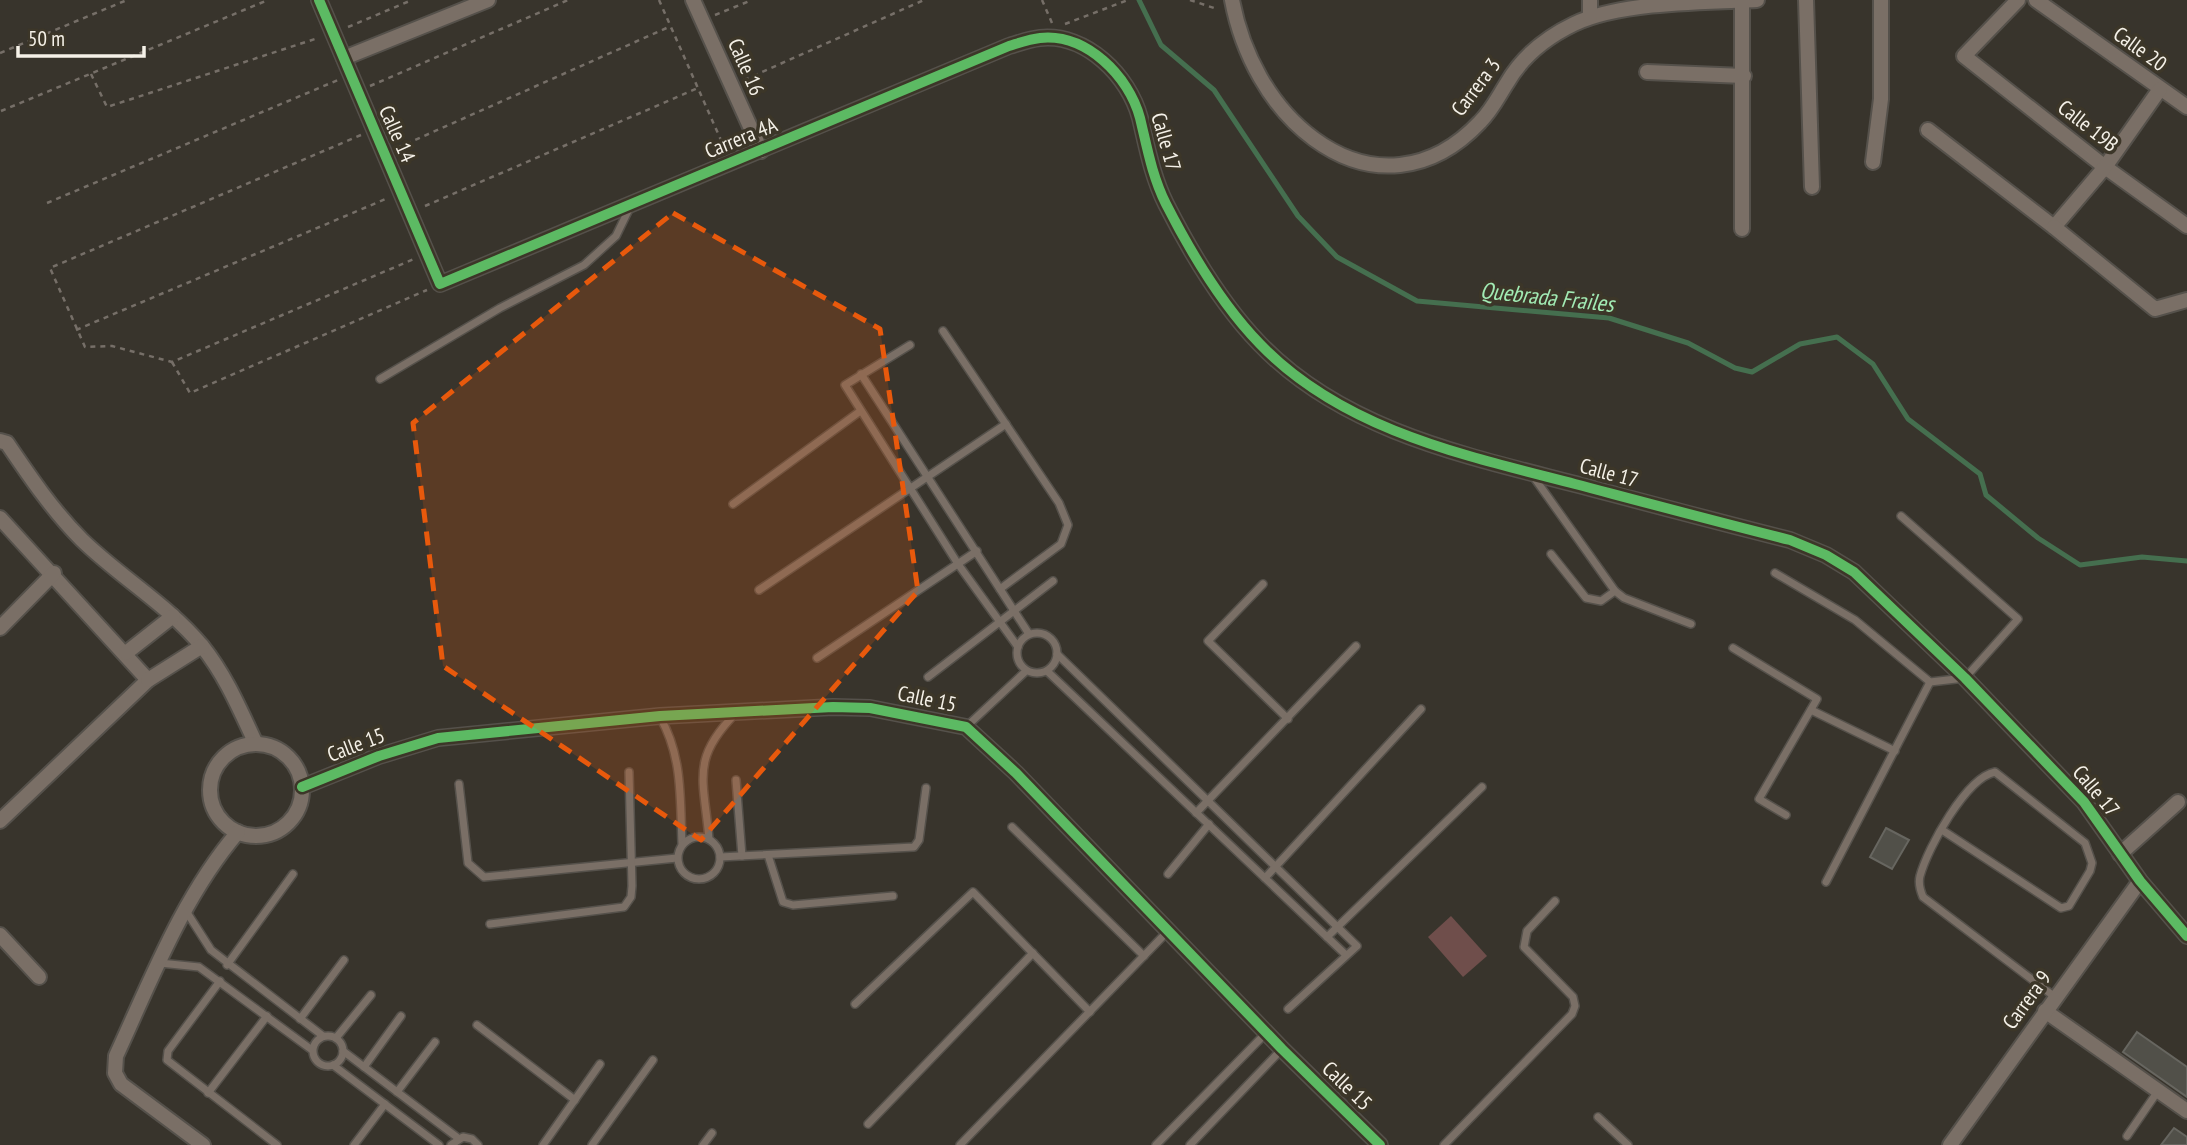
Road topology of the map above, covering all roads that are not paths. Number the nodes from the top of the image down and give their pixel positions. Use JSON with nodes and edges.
{"nodes":[{"id":1,"x":319,"y":0,"type":"edge"},
{"id":2,"x":488,"y":0,"type":"edge"},
{"id":3,"x":693,"y":0,"type":"edge"},
{"id":4,"x":1233,"y":0,"type":"edge"},
{"id":5,"x":1590,"y":0,"type":"edge"},
{"id":6,"x":1757,"y":0,"type":"edge"},
{"id":7,"x":1806,"y":0,"type":"edge"},
{"id":8,"x":1881,"y":0,"type":"edge"},
{"id":9,"x":2018,"y":0,"type":"edge"},
{"id":10,"x":2036,"y":0,"type":"edge"},
{"id":11,"x":1742,"y":1,"type":"edge"},
{"id":12,"x":1686,"y":2,"type":"edge"},
{"id":13,"x":1590,"y":17,"type":"junction"},
{"id":14,"x":1059,"y":39,"type":"joint"},
{"id":15,"x":344,"y":58,"type":"junction"},
{"id":16,"x":1647,"y":72,"type":"dead end"},
{"id":17,"x":1744,"y":76,"type":"junction"},
{"id":18,"x":2160,"y":89,"type":"junction"},
{"id":19,"x":2187,"y":107,"type":"edge"},
{"id":20,"x":1928,"y":130,"type":"dead end"},
{"id":21,"x":761,"y":151,"type":"junction"},
{"id":22,"x":1873,"y":162,"type":"dead end"},
{"id":23,"x":2105,"y":167,"type":"junction"},
{"id":24,"x":1812,"y":187,"type":"dead end"},
{"id":25,"x":632,"y":204,"type":"junction"},
{"id":26,"x":2187,"y":226,"type":"edge"},
{"id":27,"x":2054,"y":227,"type":"junction"},
{"id":28,"x":1742,"y":229,"type":"dead end"},
{"id":29,"x":440,"y":284,"type":"joint"},
{"id":30,"x":2187,"y":300,"type":"edge"},
{"id":31,"x":943,"y":331,"type":"dead end"},
{"id":32,"x":910,"y":345,"type":"dead end"},
{"id":33,"x":861,"y":374,"type":"junction"},
{"id":34,"x":380,"y":379,"type":"dead end"},
{"id":35,"x":859,"y":412,"type":"junction"},
{"id":36,"x":1006,"y":424,"type":"junction"},
{"id":37,"x":0,"y":440,"type":"edge"},
{"id":38,"x":1531,"y":473,"type":"junction"},
{"id":39,"x":928,"y":477,"type":"junction"},
{"id":40,"x":911,"y":488,"type":"junction"},
{"id":41,"x":733,"y":504,"type":"dead end"},
{"id":42,"x":1901,"y":516,"type":"dead end"},
{"id":43,"x":0,"y":518,"type":"edge"},
{"id":44,"x":977,"y":551,"type":"junction"},
{"id":45,"x":1551,"y":554,"type":"dead end"},
{"id":46,"x":958,"y":564,"type":"junction"},
{"id":47,"x":54,"y":573,"type":"junction"},
{"id":48,"x":1775,"y":573,"type":"dead end"},
{"id":49,"x":1053,"y":581,"type":"dead end"},
{"id":50,"x":1264,"y":583,"type":"dead end"},
{"id":51,"x":1000,"y":589,"type":"junction"},
{"id":52,"x":759,"y":590,"type":"dead end"},
{"id":53,"x":1615,"y":591,"type":"junction"},
{"id":54,"x":1014,"y":610,"type":"junction"},
{"id":55,"x":173,"y":616,"type":"junction"},
{"id":56,"x":999,"y":623,"type":"junction"},
{"id":57,"x":1691,"y":624,"type":"dead end"},
{"id":58,"x":0,"y":628,"type":"edge"},
{"id":59,"x":1029,"y":635,"type":"junction"},
{"id":60,"x":202,"y":646,"type":"junction"},
{"id":61,"x":1356,"y":646,"type":"dead end"},
{"id":62,"x":1017,"y":647,"type":"junction"},
{"id":63,"x":1732,"y":648,"type":"dead end"},
{"id":64,"x":127,"y":653,"type":"junction"},
{"id":65,"x":1057,"y":654,"type":"junction"},
{"id":66,"x":817,"y":658,"type":"dead end"},
{"id":67,"x":1026,"y":671,"type":"junction"},
{"id":68,"x":1047,"y":671,"type":"junction"},
{"id":69,"x":928,"y":677,"type":"dead end"},
{"id":70,"x":1965,"y":678,"type":"junction"},
{"id":71,"x":148,"y":680,"type":"junction"},
{"id":72,"x":1930,"y":682,"type":"junction"},
{"id":73,"x":1421,"y":709,"type":"dead end"},
{"id":74,"x":1811,"y":710,"type":"junction"},
{"id":75,"x":736,"y":712,"type":"junction"},
{"id":76,"x":660,"y":716,"type":"junction"},
{"id":77,"x":1288,"y":719,"type":"junction"},
{"id":78,"x":966,"y":727,"type":"junction"},
{"id":79,"x":256,"y":744,"type":"junction"},
{"id":80,"x":1895,"y":751,"type":"junction"},
{"id":81,"x":629,"y":772,"type":"dead end"},
{"id":82,"x":736,"y":780,"type":"dead end"},
{"id":83,"x":459,"y":784,"type":"dead end"},
{"id":84,"x":302,"y":787,"type":"junction"},
{"id":85,"x":1482,"y":787,"type":"dead end"},
{"id":86,"x":926,"y":788,"type":"dead end"},
{"id":87,"x":1208,"y":801,"type":"junction"},
{"id":88,"x":2178,"y":802,"type":"dead end"},
{"id":89,"x":1196,"y":813,"type":"junction"},
{"id":90,"x":1786,"y":815,"type":"dead end"},
{"id":91,"x":0,"y":821,"type":"edge"},
{"id":92,"x":1209,"y":824,"type":"junction"},
{"id":93,"x":1012,"y":827,"type":"dead end"},
{"id":94,"x":1942,"y":830,"type":"junction"},
{"id":95,"x":238,"y":832,"type":"junction"},
{"id":96,"x":709,"y":839,"type":"junction"},
{"id":97,"x":682,"y":844,"type":"junction"},
{"id":98,"x":2120,"y":854,"type":"junction"},
{"id":99,"x":768,"y":855,"type":"junction"},
{"id":100,"x":742,"y":856,"type":"junction"},
{"id":101,"x":720,"y":857,"type":"junction"},
{"id":102,"x":677,"y":858,"type":"junction"},
{"id":103,"x":631,"y":862,"type":"junction"},
{"id":104,"x":1276,"y":867,"type":"junction"},
{"id":105,"x":293,"y":874,"type":"dead end"},
{"id":106,"x":1168,"y":874,"type":"dead end"},
{"id":107,"x":1265,"y":878,"type":"junction"},
{"id":108,"x":2140,"y":881,"type":"junction"},
{"id":109,"x":1826,"y":882,"type":"dead end"},
{"id":110,"x":893,"y":896,"type":"dead end"},
{"id":111,"x":1555,"y":901,"type":"dead end"},
{"id":112,"x":186,"y":911,"type":"junction"},
{"id":113,"x":490,"y":925,"type":"dead end"},
{"id":114,"x":1338,"y":927,"type":"junction"},
{"id":115,"x":1168,"y":931,"type":"junction"},
{"id":116,"x":0,"y":935,"type":"edge"},
{"id":117,"x":2187,"y":936,"type":"edge"},
{"id":118,"x":1327,"y":937,"type":"junction"},
{"id":119,"x":1033,"y":953,"type":"junction"},
{"id":120,"x":1346,"y":955,"type":"junction"},
{"id":121,"x":1144,"y":956,"type":"junction"},
{"id":122,"x":344,"y":960,"type":"dead end"},
{"id":123,"x":160,"y":963,"type":"junction"},
{"id":124,"x":227,"y":965,"type":"junction"},
{"id":125,"x":39,"y":977,"type":"dead end"},
{"id":126,"x":220,"y":981,"type":"junction"},
{"id":127,"x":371,"y":995,"type":"dead end"},
{"id":128,"x":2055,"y":997,"type":"junction"},
{"id":129,"x":855,"y":1004,"type":"dead end"},
{"id":130,"x":1288,"y":1009,"type":"dead end"},
{"id":131,"x":2045,"y":1011,"type":"junction"},
{"id":132,"x":1090,"y":1012,"type":"junction"},
{"id":133,"x":267,"y":1016,"type":"junction"},
{"id":134,"x":401,"y":1016,"type":"dead end"},
{"id":135,"x":300,"y":1019,"type":"junction"},
{"id":136,"x":477,"y":1025,"type":"dead end"},
{"id":137,"x":1266,"y":1033,"type":"junction"},
{"id":138,"x":323,"y":1037,"type":"junction"},
{"id":139,"x":336,"y":1038,"type":"junction"},
{"id":140,"x":435,"y":1042,"type":"dead end"},
{"id":141,"x":1282,"y":1049,"type":"junction"},
{"id":142,"x":312,"y":1050,"type":"junction"},
{"id":143,"x":343,"y":1052,"type":"junction"},
{"id":144,"x":653,"y":1060,"type":"dead end"},
{"id":145,"x":600,"y":1064,"type":"dead end"},
{"id":146,"x":333,"y":1065,"type":"junction"},
{"id":147,"x":364,"y":1067,"type":"junction"},
{"id":148,"x":2158,"y":1091,"type":"junction"},
{"id":149,"x":208,"y":1093,"type":"junction"},
{"id":150,"x":397,"y":1093,"type":"junction"},
{"id":151,"x":575,"y":1100,"type":"junction"},
{"id":152,"x":385,"y":1104,"type":"junction"},
{"id":153,"x":2187,"y":1111,"type":"edge"},
{"id":154,"x":1598,"y":1117,"type":"dead end"},
{"id":155,"x":868,"y":1125,"type":"dead end"},
{"id":156,"x":712,"y":1133,"type":"dead end"},
{"id":157,"x":2127,"y":1136,"type":"dead end"},
{"id":158,"x":458,"y":1138,"type":"junction"},
{"id":159,"x":203,"y":1145,"type":"edge"},
{"id":160,"x":277,"y":1145,"type":"edge"},
{"id":161,"x":354,"y":1145,"type":"edge"},
{"id":162,"x":439,"y":1145,"type":"edge"},
{"id":163,"x":451,"y":1145,"type":"edge"},
{"id":164,"x":478,"y":1145,"type":"edge"},
{"id":165,"x":543,"y":1145,"type":"edge"},
{"id":166,"x":592,"y":1145,"type":"edge"},
{"id":167,"x":703,"y":1145,"type":"edge"},
{"id":168,"x":960,"y":1145,"type":"edge"},
{"id":169,"x":1156,"y":1145,"type":"edge"},
{"id":170,"x":1190,"y":1145,"type":"edge"},
{"id":171,"x":1380,"y":1145,"type":"edge"},
{"id":172,"x":1444,"y":1145,"type":"edge"},
{"id":173,"x":1628,"y":1145,"type":"edge"},
{"id":174,"x":1950,"y":1145,"type":"edge"}],
"edges":[{"from":1,"to":15,"type":"street","name":"Calle 14"},
{"from":2,"to":15,"type":"street"},
{"from":3,"to":21,"type":"street","name":"Calle 16"},
{"from":4,"to":13,"type":"street","name":"Carrera 3"},
{"from":5,"to":13,"type":"street"},
{"from":6,"to":11,"type":"street"},
{"from":7,"to":24,"type":"street"},
{"from":8,"to":22,"type":"street"},
{"from":9,"to":23,"type":"street","name":"Calle 19B"},
{"from":10,"to":18,"type":"street","name":"Calle 20"},
{"from":11,"to":12,"type":"street"},
{"from":11,"to":17,"type":"street"},
{"from":12,"to":13,"type":"street","name":"Carrera 3"},
{"from":14,"to":21,"type":"street","name":"Carrera 4A"},
{"from":14,"to":38,"type":"street","name":"Calle 17"},
{"from":15,"to":29,"type":"street","name":"Calle 14"},
{"from":16,"to":17,"type":"street"},
{"from":17,"to":28,"type":"street"},
{"from":18,"to":19,"type":"street","name":"Calle 20"},
{"from":18,"to":23,"type":"street"},
{"from":20,"to":27,"type":"street"},
{"from":21,"to":25,"type":"street","name":"Carrera 4A"},
{"from":23,"to":26,"type":"street","name":"Calle 19B"},
{"from":23,"to":27,"type":"street"},
{"from":25,"to":29,"type":"street","name":"Carrera 4A"},
{"from":25,"to":34,"type":"lane"},
{"from":27,"to":30,"type":"street"},
{"from":31,"to":36,"type":"lane"},
{"from":32,"to":33,"type":"lane"},
{"from":33,"to":35,"type":"lane"},
{"from":33,"to":39,"type":"lane"},
{"from":35,"to":40,"type":"lane"},
{"from":35,"to":41,"type":"lane"},
{"from":36,"to":39,"type":"lane"},
{"from":36,"to":51,"type":"lane"},
{"from":37,"to":55,"type":"street"},
{"from":38,"to":53,"type":"lane"},
{"from":38,"to":70,"type":"street","name":"Calle 17"},
{"from":39,"to":40,"type":"lane"},
{"from":39,"to":44,"type":"lane"},
{"from":40,"to":46,"type":"lane"},
{"from":40,"to":52,"type":"lane"},
{"from":42,"to":70,"type":"lane"},
{"from":43,"to":47,"type":"street"},
{"from":44,"to":46,"type":"lane"},
{"from":44,"to":51,"type":"lane"},
{"from":45,"to":53,"type":"lane"},
{"from":46,"to":56,"type":"lane"},
{"from":46,"to":66,"type":"lane"},
{"from":47,"to":58,"type":"street"},
{"from":47,"to":64,"type":"street"},
{"from":48,"to":72,"type":"lane"},
{"from":49,"to":54,"type":"lane"},
{"from":50,"to":77,"type":"lane"},
{"from":51,"to":54,"type":"lane"},
{"from":53,"to":57,"type":"lane"},
{"from":54,"to":56,"type":"lane"},
{"from":54,"to":59,"type":"lane"},
{"from":55,"to":60,"type":"street"},
{"from":55,"to":64,"type":"street"},
{"from":56,"to":62,"type":"lane"},
{"from":56,"to":69,"type":"lane"},
{"from":59,"to":62,"type":"lane"},
{"from":59,"to":65,"type":"lane"},
{"from":60,"to":71,"type":"street"},
{"from":60,"to":79,"type":"street"},
{"from":61,"to":77,"type":"lane"},
{"from":62,"to":67,"type":"lane"},
{"from":63,"to":74,"type":"lane"},
{"from":64,"to":71,"type":"street"},
{"from":65,"to":68,"type":"lane"},
{"from":65,"to":87,"type":"lane"},
{"from":67,"to":68,"type":"lane"},
{"from":67,"to":78,"type":"lane"},
{"from":68,"to":89,"type":"lane"},
{"from":70,"to":72,"type":"lane"},
{"from":70,"to":98,"type":"street","name":"Calle 17"},
{"from":71,"to":91,"type":"street"},
{"from":72,"to":80,"type":"lane"},
{"from":73,"to":104,"type":"lane"},
{"from":74,"to":80,"type":"lane"},
{"from":74,"to":90,"type":"lane"},
{"from":75,"to":76,"type":"street","name":"Calle 15"},
{"from":75,"to":78,"type":"street","name":"Calle 15"},
{"from":75,"to":96,"type":"lane"},
{"from":76,"to":84,"type":"street","name":"Calle 15"},
{"from":76,"to":97,"type":"lane"},
{"from":77,"to":87,"type":"lane"},
{"from":78,"to":115,"type":"street","name":"Calle 15"},
{"from":79,"to":84,"type":"street"},
{"from":79,"to":95,"type":"street"},
{"from":80,"to":109,"type":"lane"},
{"from":81,"to":103,"type":"lane"},
{"from":82,"to":100,"type":"lane"},
{"from":83,"to":103,"type":"lane"},
{"from":84,"to":95,"type":"street"},
{"from":85,"to":114,"type":"lane"},
{"from":86,"to":99,"type":"lane"},
{"from":87,"to":89,"type":"lane"},
{"from":87,"to":104,"type":"lane"},
{"from":88,"to":98,"type":"street"},
{"from":89,"to":92,"type":"lane"},
{"from":92,"to":106,"type":"lane"},
{"from":92,"to":107,"type":"lane"},
{"from":93,"to":121,"type":"lane"},
{"from":94,"to":94,"type":"lane"},
{"from":94,"to":128,"type":"lane"},
{"from":95,"to":112,"type":"street"},
{"from":96,"to":97,"type":"lane"},
{"from":96,"to":101,"type":"lane"},
{"from":97,"to":102,"type":"lane"},
{"from":98,"to":108,"type":"street","name":"Calle 17"},
{"from":99,"to":100,"type":"lane"},
{"from":99,"to":110,"type":"lane"},
{"from":100,"to":101,"type":"lane"},
{"from":101,"to":102,"type":"lane"},
{"from":102,"to":103,"type":"lane"},
{"from":103,"to":113,"type":"lane"},
{"from":104,"to":107,"type":"lane"},
{"from":104,"to":114,"type":"lane"},
{"from":105,"to":124,"type":"lane"},
{"from":107,"to":118,"type":"lane"},
{"from":108,"to":117,"type":"street","name":"Calle 17"},
{"from":108,"to":128,"type":"street","name":"Carrera 9"},
{"from":111,"to":172,"type":"lane"},
{"from":112,"to":123,"type":"street"},
{"from":112,"to":124,"type":"lane"},
{"from":114,"to":118,"type":"lane"},
{"from":114,"to":120,"type":"lane"},
{"from":115,"to":121,"type":"lane"},
{"from":115,"to":137,"type":"street","name":"Calle 15"},
{"from":116,"to":125,"type":"street"},
{"from":118,"to":120,"type":"lane"},
{"from":119,"to":129,"type":"lane"},
{"from":119,"to":132,"type":"lane"},
{"from":119,"to":155,"type":"lane"},
{"from":120,"to":130,"type":"lane"},
{"from":121,"to":132,"type":"lane"},
{"from":122,"to":135,"type":"lane"},
{"from":123,"to":126,"type":"lane"},
{"from":123,"to":159,"type":"street"},
{"from":124,"to":135,"type":"lane"},
{"from":126,"to":133,"type":"lane"},
{"from":126,"to":149,"type":"lane"},
{"from":127,"to":139,"type":"lane"},
{"from":128,"to":131,"type":"street","name":"Carrera 9"},
{"from":131,"to":148,"type":"street"},
{"from":131,"to":174,"type":"street","name":"Carrera 9"},
{"from":132,"to":168,"type":"lane"},
{"from":133,"to":142,"type":"lane"},
{"from":133,"to":149,"type":"lane"},
{"from":134,"to":147,"type":"lane"},
{"from":135,"to":138,"type":"lane"},
{"from":136,"to":151,"type":"lane"},
{"from":137,"to":141,"type":"street","name":"Calle 15"},
{"from":137,"to":169,"type":"lane"},
{"from":138,"to":139,"type":"lane"},
{"from":138,"to":142,"type":"lane"},
{"from":139,"to":143,"type":"lane"},
{"from":140,"to":150,"type":"lane"},
{"from":141,"to":170,"type":"lane"},
{"from":141,"to":171,"type":"street","name":"Calle 15"},
{"from":142,"to":146,"type":"lane"},
{"from":143,"to":146,"type":"lane"},
{"from":143,"to":147,"type":"lane"},
{"from":144,"to":166,"type":"lane"},
{"from":145,"to":151,"type":"lane"},
{"from":146,"to":152,"type":"lane"},
{"from":147,"to":150,"type":"lane"},
{"from":148,"to":153,"type":"street"},
{"from":148,"to":157,"type":"lane"},
{"from":149,"to":160,"type":"lane"},
{"from":150,"to":158,"type":"lane"},
{"from":151,"to":165,"type":"lane"},
{"from":152,"to":161,"type":"lane"},
{"from":152,"to":162,"type":"lane"},
{"from":154,"to":173,"type":"lane"},
{"from":156,"to":167,"type":"lane"},
{"from":158,"to":163,"type":"lane"},
{"from":158,"to":164,"type":"lane"}]}
